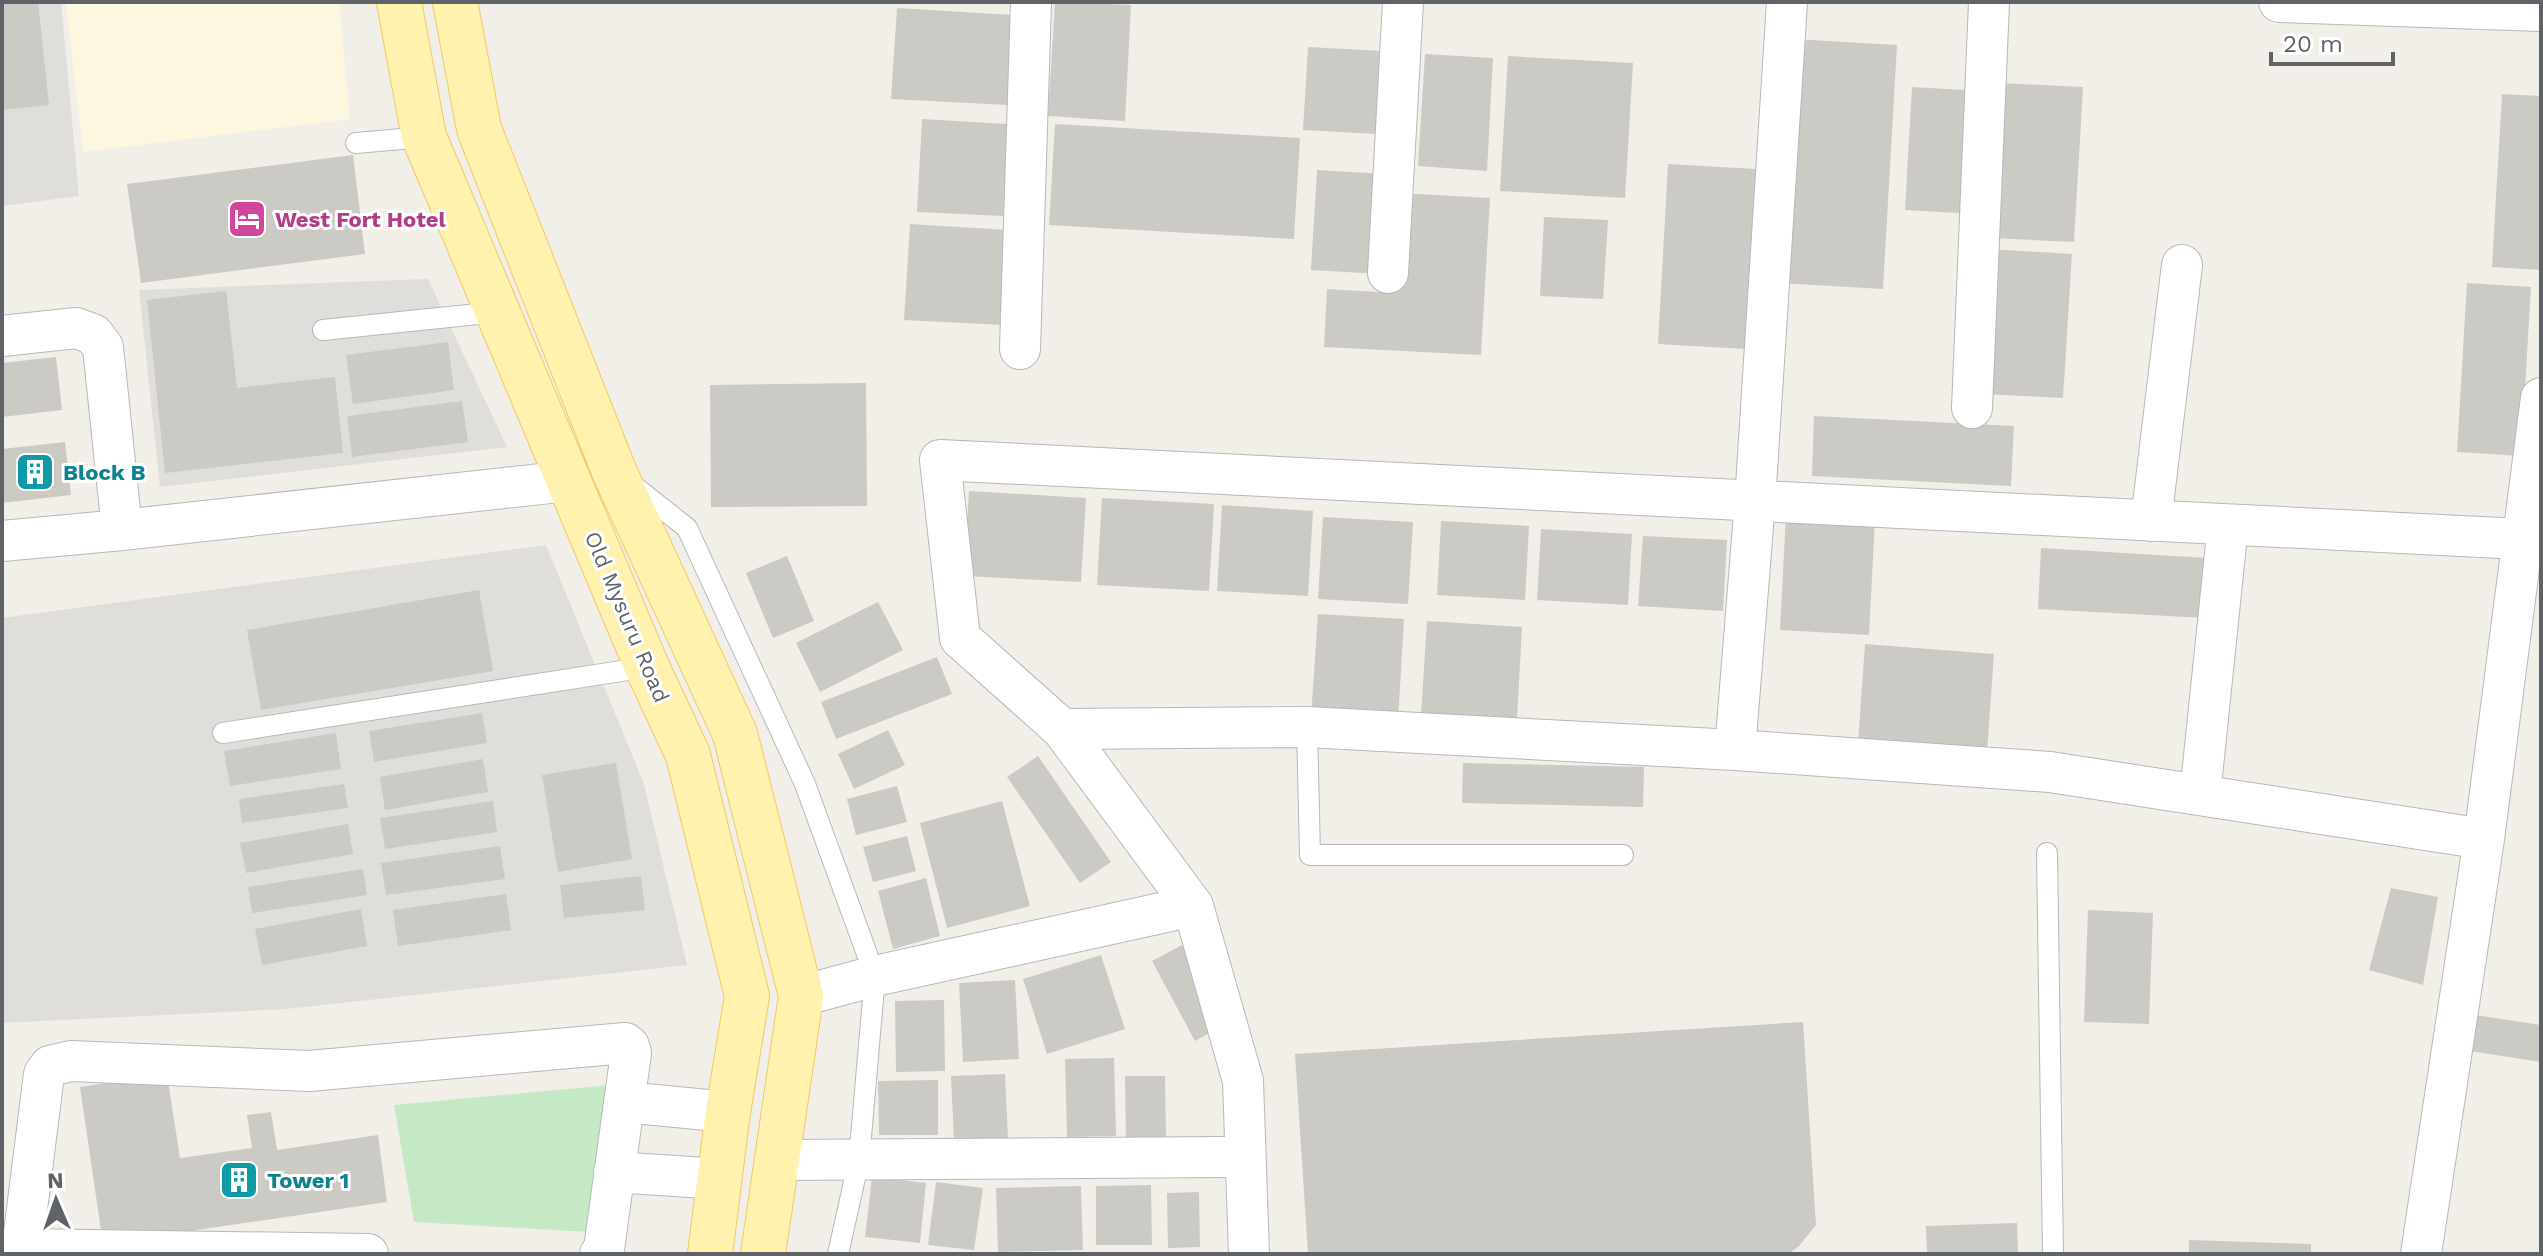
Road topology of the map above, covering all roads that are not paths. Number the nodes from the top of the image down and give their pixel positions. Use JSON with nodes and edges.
{"nodes":[{"id":1,"x":399,"y":2,"type":"edge"},
{"id":2,"x":455,"y":2,"type":"edge"},
{"id":3,"x":1031,"y":2,"type":"edge"},
{"id":4,"x":1403,"y":2,"type":"edge"},
{"id":5,"x":1787,"y":2,"type":"edge"},
{"id":6,"x":1989,"y":2,"type":"edge"},
{"id":7,"x":2279,"y":2,"type":"edge"},
{"id":8,"x":2541,"y":11,"type":"edge"},
{"id":9,"x":424,"y":137,"type":"junction"},
{"id":10,"x":356,"y":143,"type":"dead end"},
{"id":11,"x":2182,"y":265,"type":"dead end"},
{"id":12,"x":1388,"y":273,"type":"dead end"},
{"id":13,"x":497,"y":312,"type":"junction"},
{"id":14,"x":323,"y":330,"type":"dead end"},
{"id":15,"x":2,"y":336,"type":"edge"},
{"id":16,"x":1020,"y":349,"type":"dead end"},
{"id":17,"x":2541,"y":398,"type":"edge"},
{"id":18,"x":1972,"y":408,"type":"dead end"},
{"id":19,"x":614,"y":471,"type":"junction"},
{"id":20,"x":568,"y":481,"type":"junction"},
{"id":21,"x":1755,"y":502,"type":"junction"},
{"id":22,"x":2151,"y":521,"type":"junction"},
{"id":23,"x":2228,"y":525,"type":"junction"},
{"id":24,"x":122,"y":530,"type":"junction"},
{"id":25,"x":2521,"y":539,"type":"junction"},
{"id":26,"x":2,"y":541,"type":"edge"},
{"id":27,"x":647,"y":667,"type":"junction"},
{"id":28,"x":1307,"y":727,"type":"junction"},
{"id":29,"x":1062,"y":729,"type":"junction"},
{"id":30,"x":223,"y":733,"type":"dead end"},
{"id":31,"x":1735,"y":750,"type":"junction"},
{"id":32,"x":2200,"y":795,"type":"junction"},
{"id":33,"x":2484,"y":839,"type":"junction"},
{"id":34,"x":2047,"y":853,"type":"dead end"},
{"id":35,"x":1623,"y":855,"type":"dead end"},
{"id":36,"x":1193,"y":906,"type":"junction"},
{"id":37,"x":875,"y":976,"type":"junction"},
{"id":38,"x":801,"y":996,"type":"junction"},
{"id":39,"x":624,"y":1102,"type":"junction"},
{"id":40,"x":728,"y":1112,"type":"junction"},
{"id":41,"x":1223,"y":1157,"type":"dead end"},
{"id":42,"x":777,"y":1160,"type":"junction"},
{"id":43,"x":859,"y":1160,"type":"junction"},
{"id":44,"x":614,"y":1172,"type":"junction"},
{"id":45,"x":720,"y":1179,"type":"junction"},
{"id":46,"x":12,"y":1249,"type":"edge"},
{"id":47,"x":368,"y":1254,"type":"edge"},
{"id":48,"x":600,"y":1254,"type":"edge"},
{"id":49,"x":710,"y":1254,"type":"edge"},
{"id":50,"x":763,"y":1254,"type":"edge"},
{"id":51,"x":838,"y":1254,"type":"edge"},
{"id":52,"x":1249,"y":1254,"type":"edge"},
{"id":53,"x":2053,"y":1254,"type":"edge"},
{"id":54,"x":2421,"y":1254,"type":"edge"}],
"edges":[{"from":1,"to":9,"type":"main road","name":"Old Mysuru Road"},
{"from":2,"to":19,"type":"main road"},
{"from":3,"to":16,"type":"street"},
{"from":4,"to":12,"type":"street"},
{"from":5,"to":21,"type":"street"},
{"from":6,"to":18,"type":"street"},
{"from":7,"to":8,"type":"street"},
{"from":9,"to":10,"type":"lane"},
{"from":9,"to":13,"type":"main road","name":"Old Mysuru Road"},
{"from":11,"to":22,"type":"street"},
{"from":13,"to":14,"type":"lane"},
{"from":13,"to":20,"type":"main road","name":"Old Mysuru Road"},
{"from":15,"to":24,"type":"street"},
{"from":17,"to":25,"type":"street"},
{"from":19,"to":37,"type":"lane"},
{"from":19,"to":38,"type":"main road"},
{"from":20,"to":24,"type":"street"},
{"from":20,"to":27,"type":"main road","name":"Old Mysuru Road"},
{"from":21,"to":22,"type":"street"},
{"from":21,"to":29,"type":"street"},
{"from":21,"to":31,"type":"street"},
{"from":22,"to":23,"type":"street"},
{"from":23,"to":25,"type":"street"},
{"from":23,"to":32,"type":"street"},
{"from":24,"to":26,"type":"street"},
{"from":25,"to":33,"type":"street"},
{"from":27,"to":30,"type":"lane"},
{"from":27,"to":40,"type":"main road","name":"Old Mysuru Road"},
{"from":28,"to":29,"type":"street"},
{"from":28,"to":31,"type":"street"},
{"from":28,"to":35,"type":"lane"},
{"from":29,"to":36,"type":"street"},
{"from":31,"to":32,"type":"street"},
{"from":32,"to":33,"type":"street"},
{"from":33,"to":54,"type":"street"},
{"from":34,"to":53,"type":"lane"},
{"from":36,"to":37,"type":"street"},
{"from":36,"to":52,"type":"street"},
{"from":37,"to":38,"type":"street"},
{"from":37,"to":43,"type":"lane"},
{"from":38,"to":42,"type":"main road"},
{"from":39,"to":40,"type":"street"},
{"from":39,"to":44,"type":"street"},
{"from":39,"to":46,"type":"street"},
{"from":40,"to":45,"type":"main road","name":"Old Mysuru Road"},
{"from":41,"to":43,"type":"street"},
{"from":42,"to":43,"type":"street"},
{"from":42,"to":50,"type":"main road"},
{"from":43,"to":51,"type":"lane"},
{"from":44,"to":45,"type":"street"},
{"from":44,"to":48,"type":"street"},
{"from":45,"to":49,"type":"main road","name":"Old Mysuru Road"},
{"from":46,"to":47,"type":"street"}]}
